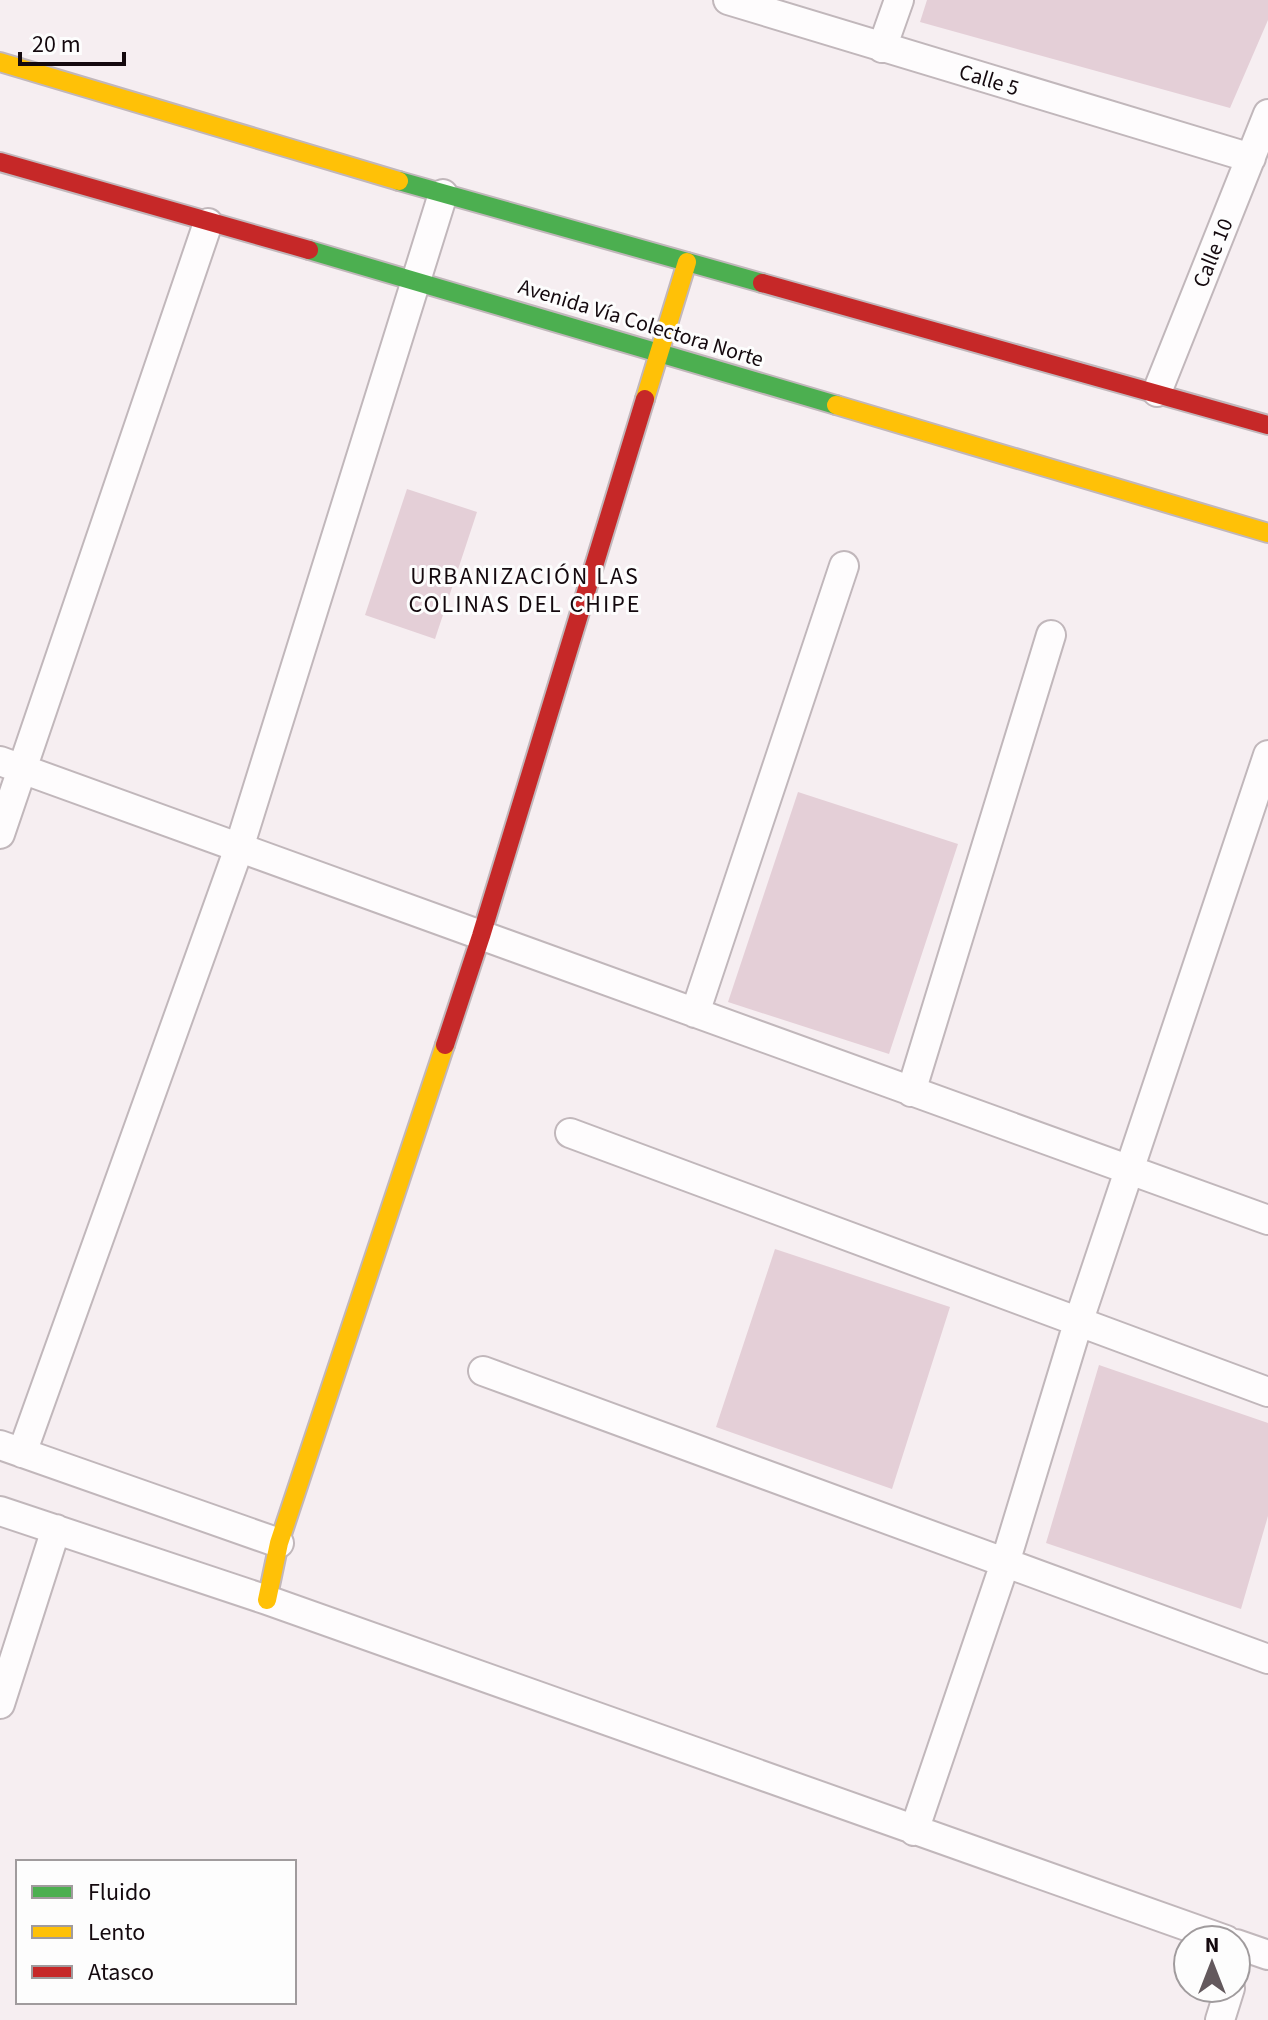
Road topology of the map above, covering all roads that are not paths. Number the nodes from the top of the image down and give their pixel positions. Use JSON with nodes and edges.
{"nodes":[{"id":1,"x":728,"y":0,"type":"edge"},
{"id":2,"x":899,"y":0,"type":"edge"},
{"id":3,"x":882,"y":48,"type":"junction"},
{"id":4,"x":0,"y":62,"type":"edge"},
{"id":5,"x":1268,"y":114,"type":"edge"},
{"id":6,"x":1251,"y":158,"type":"junction"},
{"id":7,"x":0,"y":162,"type":"edge"},
{"id":8,"x":443,"y":194,"type":"junction"},
{"id":9,"x":208,"y":223,"type":"junction"},
{"id":10,"x":687,"y":262,"type":"junction"},
{"id":11,"x":415,"y":280,"type":"junction"},
{"id":12,"x":657,"y":354,"type":"junction"},
{"id":13,"x":1157,"y":392,"type":"junction"},
{"id":14,"x":1268,"y":425,"type":"edge"},
{"id":15,"x":1268,"y":533,"type":"edge"},
{"id":16,"x":844,"y":566,"type":"dead end"},
{"id":17,"x":1051,"y":635,"type":"dead end"},
{"id":18,"x":1268,"y":755,"type":"edge"},
{"id":19,"x":10,"y":765,"type":"edge"},
{"id":20,"x":0,"y":834,"type":"edge"},
{"id":21,"x":239,"y":848,"type":"junction"},
{"id":22,"x":481,"y":936,"type":"junction"},
{"id":23,"x":695,"y":1013,"type":"junction"},
{"id":24,"x":911,"y":1092,"type":"junction"},
{"id":25,"x":570,"y":1133,"type":"dead end"},
{"id":26,"x":1131,"y":1169,"type":"junction"},
{"id":27,"x":1268,"y":1220,"type":"edge"},
{"id":28,"x":1078,"y":1323,"type":"junction"},
{"id":29,"x":483,"y":1371,"type":"dead end"},
{"id":30,"x":1268,"y":1392,"type":"edge"},
{"id":31,"x":11,"y":1449,"type":"edge"},
{"id":32,"x":0,"y":1511,"type":"edge"},
{"id":33,"x":56,"y":1529,"type":"junction"},
{"id":34,"x":279,"y":1543,"type":"junction"},
{"id":35,"x":1005,"y":1563,"type":"junction"},
{"id":36,"x":267,"y":1600,"type":"junction"},
{"id":37,"x":1268,"y":1659,"type":"edge"},
{"id":38,"x":0,"y":1704,"type":"edge"},
{"id":39,"x":914,"y":1831,"type":"junction"},
{"id":40,"x":1172,"y":1925,"type":"edge"}],
"edges":[{"from":1,"to":3,"type":"street","name":"Calle 5"},
{"from":2,"to":3,"type":"street"},
{"from":3,"to":6,"type":"street","name":"Calle 5"},
{"from":4,"to":8,"type":"street"},
{"from":5,"to":6,"type":"street","name":"Calle 10"},
{"from":6,"to":13,"type":"street","name":"Calle 10"},
{"from":7,"to":9,"type":"street","name":"Avenida Vía Colectora Norte"},
{"from":8,"to":10,"type":"street"},
{"from":8,"to":11,"type":"street"},
{"from":9,"to":11,"type":"street","name":"Avenida Vía Colectora Norte"},
{"from":9,"to":19,"type":"street"},
{"from":10,"to":12,"type":"street"},
{"from":10,"to":13,"type":"street"},
{"from":11,"to":12,"type":"street","name":"Avenida Vía Colectora Norte"},
{"from":11,"to":21,"type":"street"},
{"from":12,"to":15,"type":"street","name":"Avenida Vía Colectora Norte"},
{"from":12,"to":22,"type":"street"},
{"from":13,"to":14,"type":"street"},
{"from":16,"to":23,"type":"street"},
{"from":17,"to":24,"type":"street"},
{"from":18,"to":26,"type":"street"},
{"from":19,"to":20,"type":"street"},
{"from":19,"to":21,"type":"street"},
{"from":21,"to":22,"type":"street"},
{"from":21,"to":31,"type":"street"},
{"from":22,"to":23,"type":"street"},
{"from":22,"to":34,"type":"street"},
{"from":23,"to":24,"type":"street"},
{"from":24,"to":26,"type":"street"},
{"from":25,"to":28,"type":"street"},
{"from":26,"to":27,"type":"street"},
{"from":26,"to":28,"type":"street"},
{"from":28,"to":30,"type":"street"},
{"from":28,"to":35,"type":"street"},
{"from":29,"to":35,"type":"street"},
{"from":31,"to":34,"type":"street"},
{"from":32,"to":33,"type":"street"},
{"from":33,"to":36,"type":"street"},
{"from":33,"to":38,"type":"street"},
{"from":34,"to":36,"type":"street"},
{"from":35,"to":37,"type":"street"},
{"from":35,"to":39,"type":"street"},
{"from":36,"to":39,"type":"street"},
{"from":39,"to":40,"type":"street"}]}
